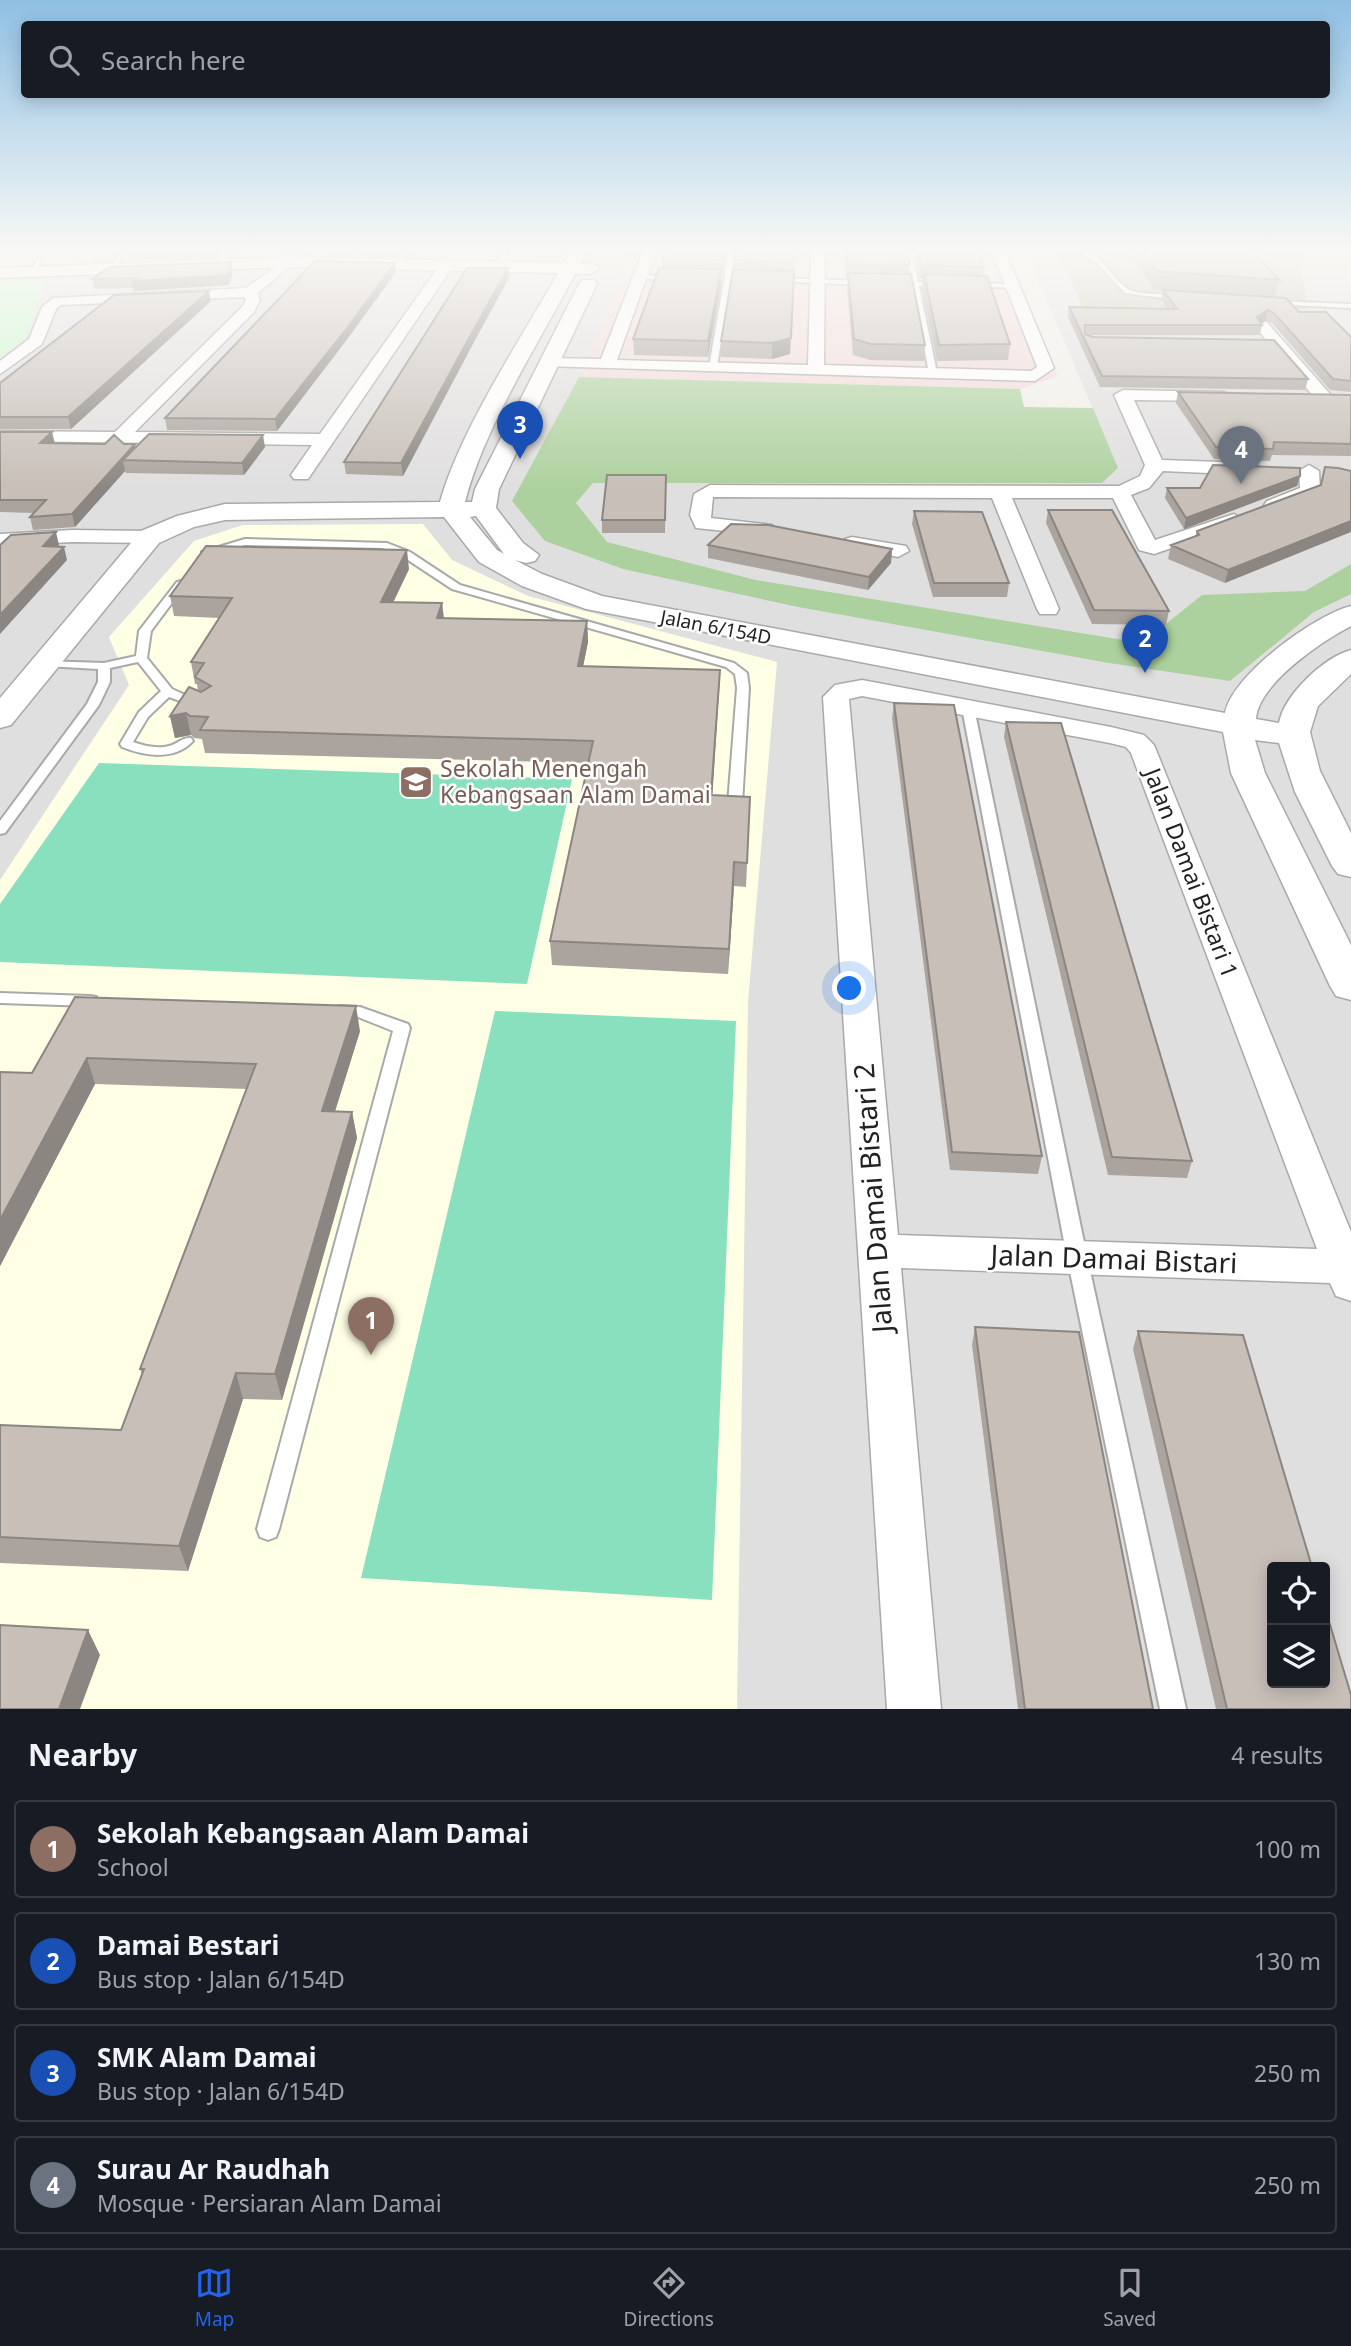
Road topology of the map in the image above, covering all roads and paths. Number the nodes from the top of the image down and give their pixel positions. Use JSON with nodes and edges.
{"nodes":[{"id":1,"x":40,"y":331,"type":"edge"},
{"id":2,"x":228,"y":331,"type":"edge"},
{"id":3,"x":402,"y":331,"type":"edge"},
{"id":4,"x":536,"y":331,"type":"edge"},
{"id":5,"x":565,"y":331,"type":"edge"},
{"id":6,"x":620,"y":331,"type":"edge"},
{"id":7,"x":720,"y":331,"type":"edge"},
{"id":8,"x":817,"y":331,"type":"edge"},
{"id":9,"x":924,"y":331,"type":"edge"},
{"id":10,"x":1031,"y":331,"type":"edge"},
{"id":11,"x":1267,"y":331,"type":"edge"},
{"id":12,"x":1251,"y":343,"type":"edge"},
{"id":13,"x":1278,"y":343,"type":"junction"},
{"id":14,"x":519,"y":362,"type":"junction"},
{"id":15,"x":549,"y":363,"type":"junction"},
{"id":16,"x":607,"y":364,"type":"junction"},
{"id":17,"x":713,"y":367,"type":"junction"},
{"id":18,"x":0,"y":369,"type":"edge"},
{"id":19,"x":816,"y":370,"type":"junction"},
{"id":20,"x":933,"y":373,"type":"junction"},
{"id":21,"x":1242,"y":396,"type":"edge"},
{"id":22,"x":1297,"y":398,"type":"edge"},
{"id":23,"x":0,"y":436,"type":"edge"},
{"id":24,"x":120,"y":437,"type":"junction"},
{"id":25,"x":327,"y":440,"type":"junction"},
{"id":26,"x":1155,"y":465,"type":"junction"},
{"id":27,"x":1267,"y":469,"type":"edge"},
{"id":28,"x":1330,"y":471,"type":"edge"},
{"id":29,"x":301,"y":475,"type":"dead end"},
{"id":30,"x":458,"y":482,"type":"junction"},
{"id":31,"x":1000,"y":492,"type":"junction"},
{"id":32,"x":1120,"y":492,"type":"junction"},
{"id":33,"x":414,"y":509,"type":"junction"},
{"id":34,"x":465,"y":514,"type":"junction"},
{"id":35,"x":782,"y":532,"type":"edge"},
{"id":36,"x":10,"y":540,"type":"edge"},
{"id":37,"x":833,"y":540,"type":"edge"},
{"id":38,"x":145,"y":544,"type":"junction"},
{"id":39,"x":898,"y":551,"type":"dead end"},
{"id":40,"x":1048,"y":609,"type":"dead end"},
{"id":41,"x":1351,"y":615,"type":"edge"},
{"id":42,"x":141,"y":658,"type":"junction"},
{"id":43,"x":1351,"y":659,"type":"edge"},
{"id":44,"x":46,"y":663,"type":"junction"},
{"id":45,"x":104,"y":666,"type":"junction"},
{"id":46,"x":844,"y":690,"type":"joint"},
{"id":47,"x":168,"y":692,"type":"junction"},
{"id":48,"x":207,"y":707,"type":"edge"},
{"id":49,"x":968,"y":708,"type":"junction"},
{"id":50,"x":1232,"y":716,"type":"junction"},
{"id":51,"x":0,"y":718,"type":"edge"},
{"id":52,"x":1295,"y":727,"type":"junction"},
{"id":53,"x":187,"y":741,"type":"edge"},
{"id":54,"x":735,"y":804,"type":"edge"},
{"id":55,"x":0,"y":830,"type":"edge"},
{"id":56,"x":1351,"y":866,"type":"edge"},
{"id":57,"x":1351,"y":986,"type":"edge"},
{"id":58,"x":0,"y":998,"type":"edge"},
{"id":59,"x":111,"y":1002,"type":"edge"},
{"id":60,"x":319,"y":1010,"type":"edge"},
{"id":61,"x":877,"y":1251,"type":"junction"},
{"id":62,"x":1077,"y":1257,"type":"junction"},
{"id":63,"x":1349,"y":1272,"type":"edge"},
{"id":64,"x":268,"y":1529,"type":"dead end"},
{"id":65,"x":914,"y":1709,"type":"edge"},
{"id":66,"x":1174,"y":1709,"type":"edge"}],
"edges":[{"from":1,"to":18,"type":"street"},
{"from":2,"to":24,"type":"street"},
{"from":3,"to":25,"type":"street"},
{"from":4,"to":14,"type":"street"},
{"from":5,"to":15,"type":"street"},
{"from":6,"to":16,"type":"street"},
{"from":7,"to":17,"type":"lane"},
{"from":8,"to":19,"type":"street"},
{"from":9,"to":20,"type":"lane"},
{"from":10,"to":20,"type":"street"},
{"from":11,"to":13,"type":"street"},
{"from":12,"to":13,"type":"street"},
{"from":13,"to":22,"type":"street"},
{"from":14,"to":15,"type":"street"},
{"from":14,"to":30,"type":"street"},
{"from":15,"to":16,"type":"street"},
{"from":15,"to":34,"type":"street"},
{"from":16,"to":17,"type":"street"},
{"from":17,"to":19,"type":"street"},
{"from":19,"to":20,"type":"street"},
{"from":21,"to":26,"type":"street"},
{"from":23,"to":24,"type":"street"},
{"from":24,"to":25,"type":"street"},
{"from":25,"to":29,"type":"street"},
{"from":26,"to":27,"type":"street"},
{"from":26,"to":32,"type":"street"},
{"from":28,"to":32,"type":"street"},
{"from":30,"to":33,"type":"street"},
{"from":30,"to":34,"type":"street"},
{"from":31,"to":32,"type":"street"},
{"from":31,"to":35,"type":"street"},
{"from":31,"to":40,"type":"street"},
{"from":33,"to":34,"type":"street"},
{"from":33,"to":38,"type":"street"},
{"from":34,"to":50,"type":"street","name":"Jalan 6/154D"},
{"from":36,"to":38,"type":"street"},
{"from":37,"to":39,"type":"street"},
{"from":38,"to":44,"type":"street"},
{"from":41,"to":50,"type":"street"},
{"from":42,"to":45,"type":"lane"},
{"from":42,"to":47,"type":"lane"},
{"from":42,"to":54,"type":"lane"},
{"from":43,"to":52,"type":"street"},
{"from":44,"to":45,"type":"lane"},
{"from":44,"to":51,"type":"street"},
{"from":45,"to":55,"type":"lane"},
{"from":46,"to":49,"type":"street","name":"Jalan Damai Bistari 1"},
{"from":46,"to":61,"type":"street","name":"Jalan Damai Bistari 2"},
{"from":47,"to":48,"type":"lane"},
{"from":47,"to":53,"type":"lane"},
{"from":49,"to":62,"type":"lane"},
{"from":49,"to":63,"type":"street","name":"Jalan Damai Bistari 1"},
{"from":50,"to":52,"type":"street","name":"Jalan 6/154D"},
{"from":50,"to":57,"type":"street"},
{"from":52,"to":56,"type":"street"},
{"from":58,"to":59,"type":"lane"},
{"from":60,"to":64,"type":"lane"},
{"from":61,"to":62,"type":"street","name":"Jalan Damai Bistari"},
{"from":61,"to":65,"type":"street","name":"Jalan Damai Bistari 2"},
{"from":62,"to":63,"type":"street","name":"Jalan Damai Bistari"},
{"from":62,"to":66,"type":"lane"}]}
